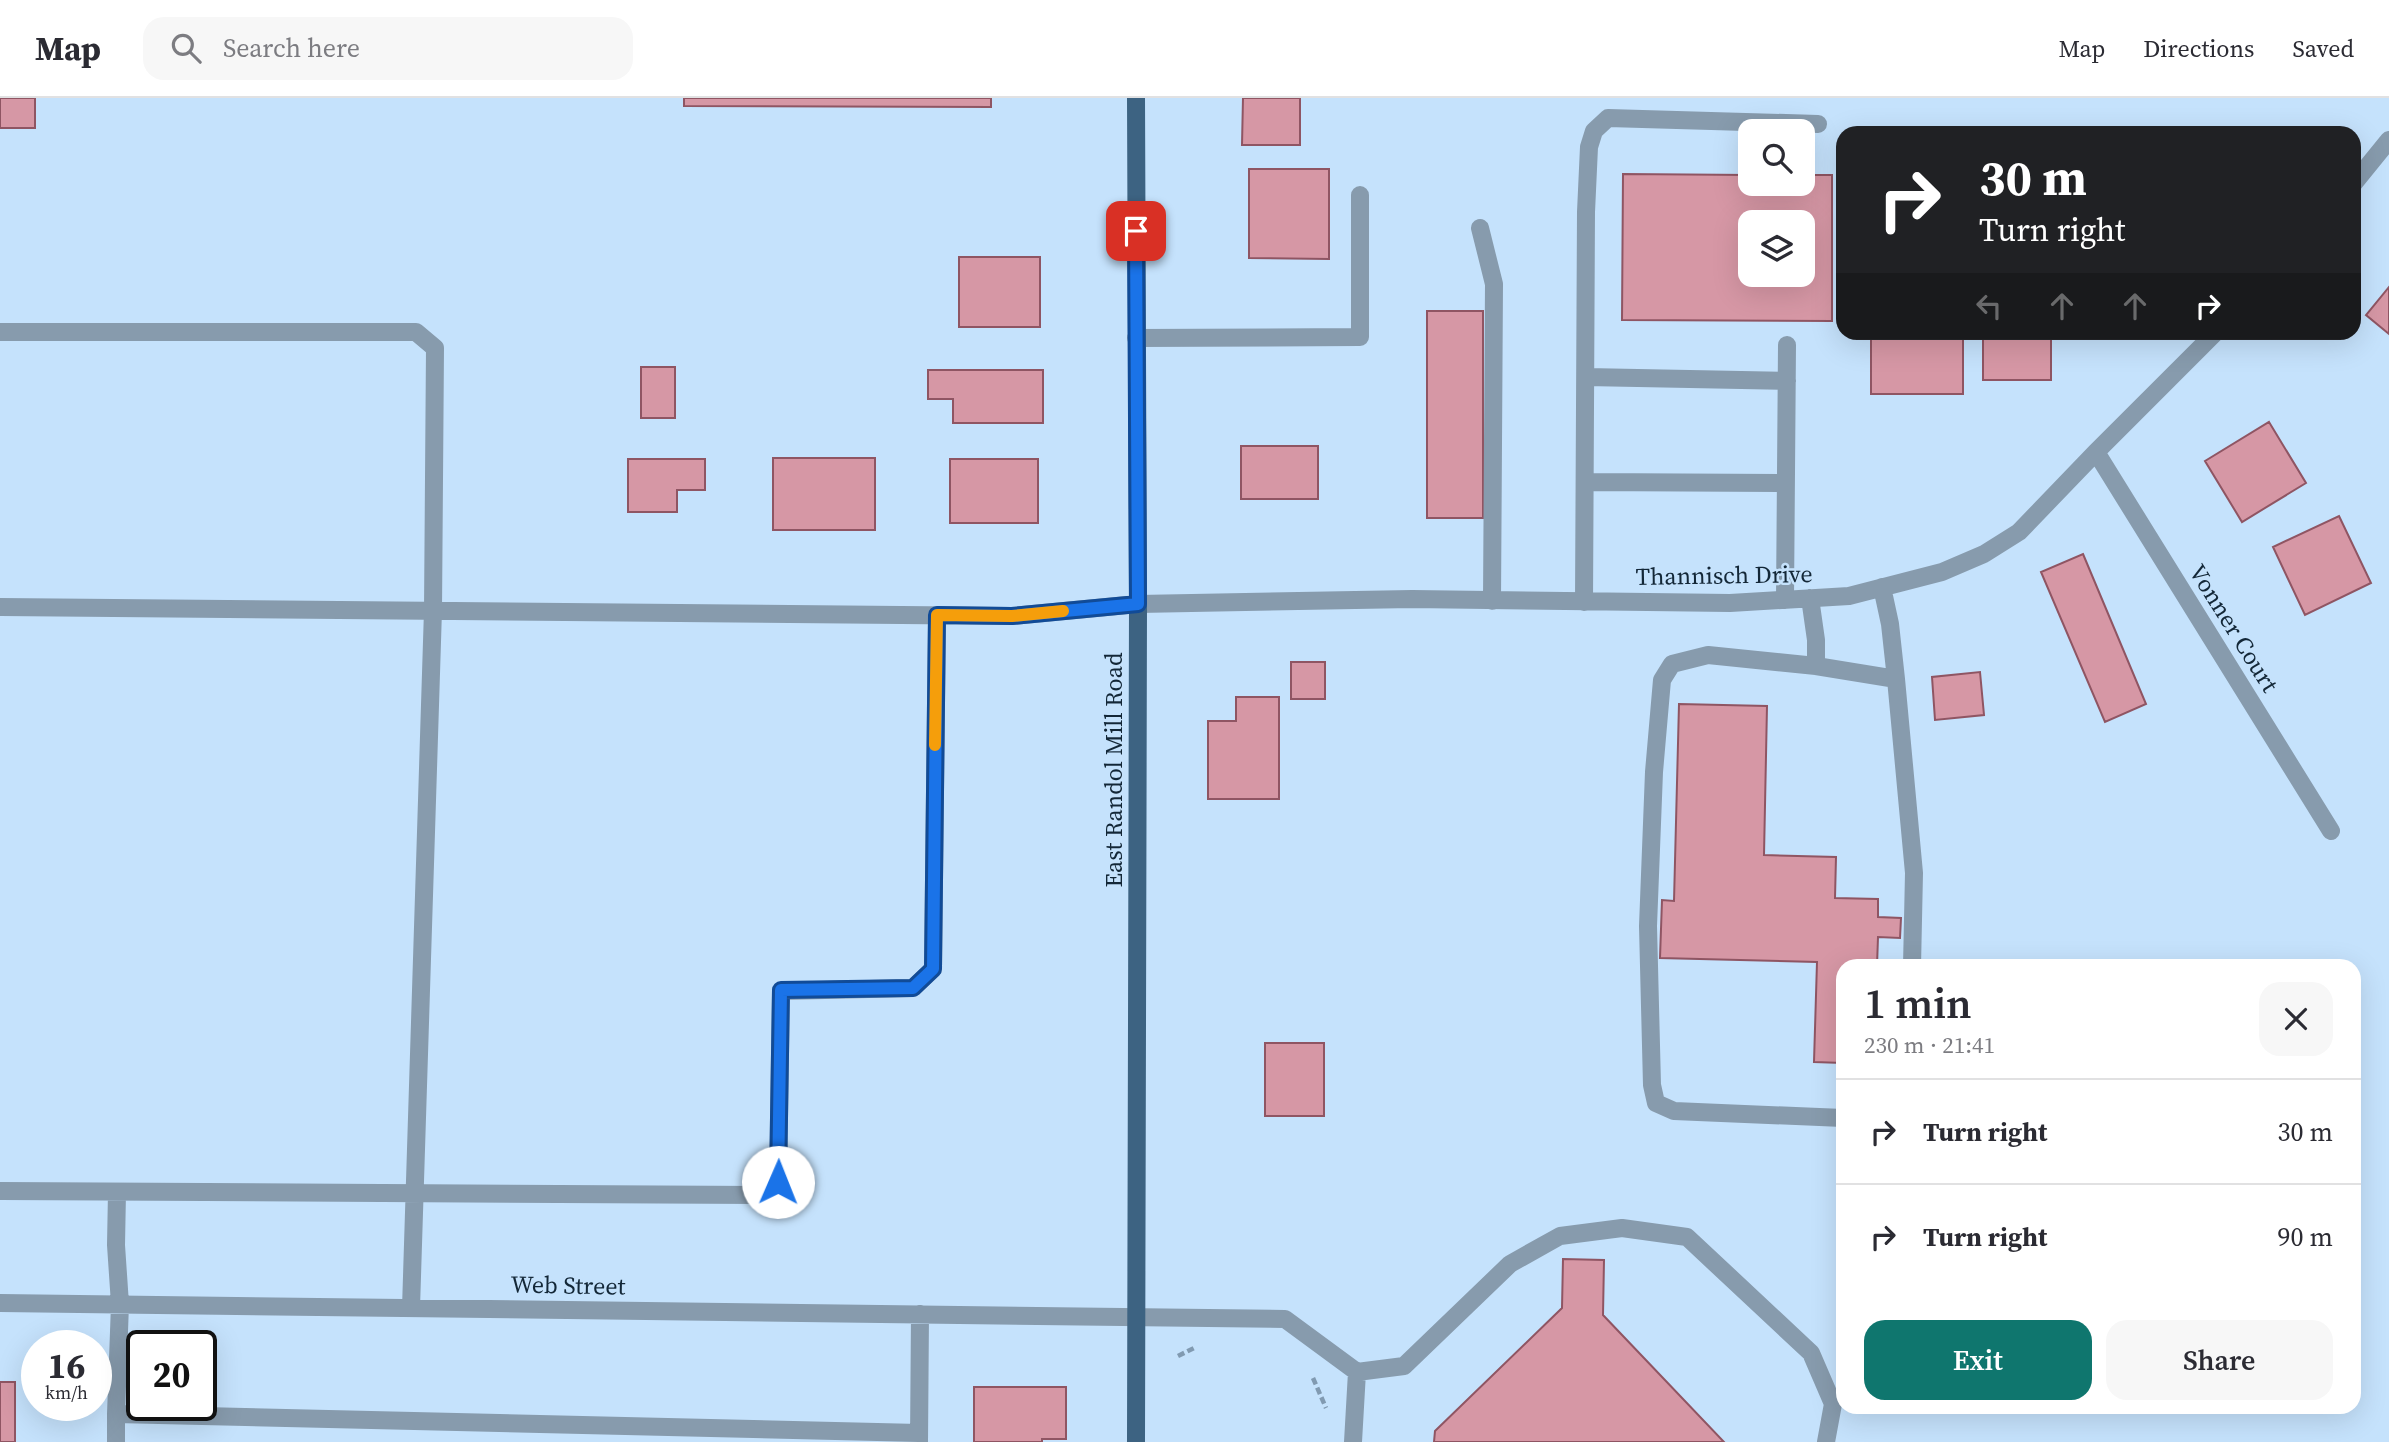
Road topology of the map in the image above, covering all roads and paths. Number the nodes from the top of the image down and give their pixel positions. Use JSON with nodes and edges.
{"nodes":[{"id":1,"x":1136,"y":98,"type":"edge"},
{"id":2,"x":1818,"y":124,"type":"dead end"},
{"id":3,"x":2389,"y":140,"type":"edge"},
{"id":4,"x":2361,"y":174,"type":"edge"},
{"id":5,"x":1360,"y":195,"type":"dead end"},
{"id":6,"x":1480,"y":228,"type":"dead end"},
{"id":7,"x":0,"y":332,"type":"edge"},
{"id":8,"x":1136,"y":338,"type":"junction"},
{"id":9,"x":2208,"y":340,"type":"edge"},
{"id":10,"x":1787,"y":345,"type":"dead end"},
{"id":11,"x":1586,"y":377,"type":"junction"},
{"id":12,"x":1787,"y":381,"type":"junction"},
{"id":13,"x":2095,"y":452,"type":"junction"},
{"id":14,"x":1585,"y":481,"type":"junction"},
{"id":15,"x":1785,"y":482,"type":"junction"},
{"id":16,"x":1882,"y":587,"type":"junction"},
{"id":17,"x":1810,"y":598,"type":"junction"},
{"id":18,"x":1785,"y":600,"type":"junction"},
{"id":19,"x":1493,"y":601,"type":"junction"},
{"id":20,"x":1584,"y":602,"type":"junction"},
{"id":21,"x":1138,"y":604,"type":"junction"},
{"id":22,"x":0,"y":607,"type":"edge"},
{"id":23,"x":433,"y":610,"type":"junction"},
{"id":24,"x":937,"y":615,"type":"junction"},
{"id":25,"x":1816,"y":666,"type":"junction"},
{"id":26,"x":1896,"y":679,"type":"junction"},
{"id":27,"x":2331,"y":831,"type":"dead end"},
{"id":28,"x":1912,"y":959,"type":"edge"},
{"id":29,"x":1836,"y":1118,"type":"edge"},
{"id":30,"x":0,"y":1191,"type":"edge"},
{"id":31,"x":117,"y":1192,"type":"junction"},
{"id":32,"x":415,"y":1195,"type":"junction"},
{"id":33,"x":0,"y":1303,"type":"edge"},
{"id":34,"x":120,"y":1304,"type":"junction"},
{"id":35,"x":411,"y":1308,"type":"junction"},
{"id":36,"x":920,"y":1314,"type":"junction"},
{"id":37,"x":1136,"y":1316,"type":"junction"},
{"id":38,"x":1203,"y":1343,"type":"dead end"},
{"id":39,"x":1178,"y":1356,"type":"dead end"},
{"id":40,"x":1306,"y":1371,"type":"dead end"},
{"id":41,"x":1357,"y":1372,"type":"junction"},
{"id":42,"x":117,"y":1414,"type":"junction"},
{"id":43,"x":1329,"y":1416,"type":"dead end"},
{"id":44,"x":919,"y":1438,"type":"edge"},
{"id":45,"x":117,"y":1442,"type":"edge"},
{"id":46,"x":1136,"y":1442,"type":"edge"},
{"id":47,"x":1353,"y":1442,"type":"edge"},
{"id":48,"x":1826,"y":1442,"type":"edge"}],
"edges":[{"from":1,"to":8,"type":"main road","name":"East Randol Mill Road"},
{"from":2,"to":11,"type":"street"},
{"from":3,"to":4,"type":"street"},
{"from":5,"to":8,"type":"street"},
{"from":6,"to":19,"type":"street"},
{"from":7,"to":23,"type":"street"},
{"from":8,"to":21,"type":"main road","name":"East Randol Mill Road"},
{"from":9,"to":13,"type":"street","name":"Thannisch Drive"},
{"from":10,"to":12,"type":"street"},
{"from":11,"to":12,"type":"street"},
{"from":11,"to":14,"type":"street"},
{"from":12,"to":15,"type":"street"},
{"from":13,"to":16,"type":"street","name":"Thannisch Drive"},
{"from":13,"to":27,"type":"street","name":"Vonner Court"},
{"from":14,"to":15,"type":"street"},
{"from":14,"to":20,"type":"street"},
{"from":15,"to":18,"type":"street"},
{"from":16,"to":17,"type":"street","name":"Thannisch Drive"},
{"from":16,"to":26,"type":"street"},
{"from":17,"to":18,"type":"street","name":"Thannisch Drive"},
{"from":17,"to":25,"type":"street"},
{"from":18,"to":20,"type":"street","name":"Thannisch Drive"},
{"from":19,"to":20,"type":"street","name":"Thannisch Drive"},
{"from":19,"to":21,"type":"street","name":"Thannisch Drive"},
{"from":21,"to":24,"type":"street","name":"Thannisch Drive"},
{"from":21,"to":37,"type":"main road","name":"East Randol Mill Road"},
{"from":22,"to":23,"type":"street","name":"Thannisch Drive"},
{"from":23,"to":24,"type":"street","name":"Thannisch Drive"},
{"from":23,"to":32,"type":"street"},
{"from":24,"to":32,"type":"street"},
{"from":25,"to":26,"type":"street"},
{"from":25,"to":29,"type":"street"},
{"from":26,"to":28,"type":"street"},
{"from":30,"to":31,"type":"street"},
{"from":31,"to":32,"type":"street"},
{"from":31,"to":34,"type":"street"},
{"from":32,"to":35,"type":"street"},
{"from":33,"to":34,"type":"street","name":"Web Street"},
{"from":34,"to":35,"type":"street","name":"Web Street"},
{"from":34,"to":42,"type":"street"},
{"from":35,"to":36,"type":"street","name":"Web Street"},
{"from":36,"to":37,"type":"street","name":"Web Street"},
{"from":36,"to":44,"type":"street"},
{"from":37,"to":41,"type":"street","name":"Web Street"},
{"from":37,"to":46,"type":"main road","name":"East Randol Mill Road"},
{"from":38,"to":39,"type":"path"},
{"from":40,"to":43,"type":"path"},
{"from":41,"to":47,"type":"street"},
{"from":41,"to":48,"type":"street"},
{"from":42,"to":44,"type":"street"},
{"from":42,"to":45,"type":"street"}]}
